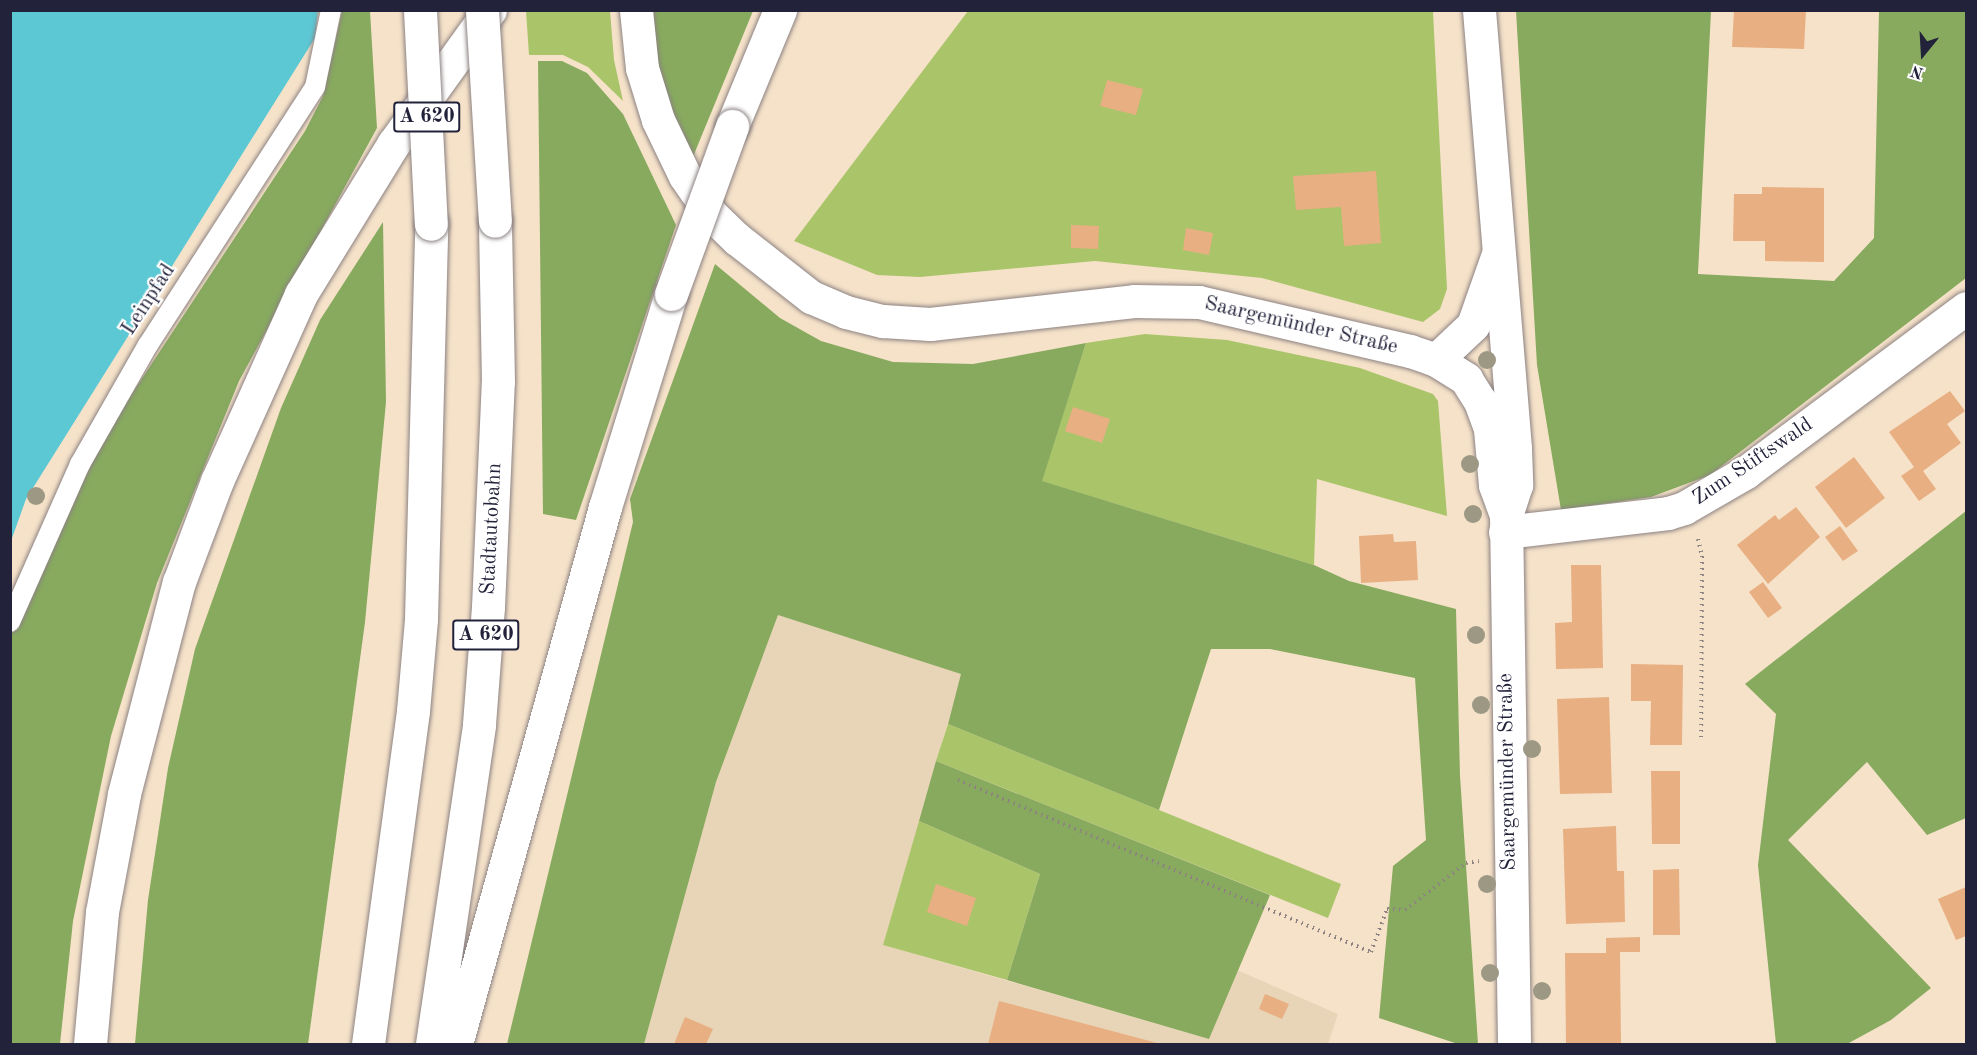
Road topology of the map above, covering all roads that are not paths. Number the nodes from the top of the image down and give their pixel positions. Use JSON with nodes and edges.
{"nodes":[{"id":1,"x":331,"y":10,"type":"edge"},
{"id":2,"x":420,"y":10,"type":"edge"},
{"id":3,"x":482,"y":10,"type":"edge"},
{"id":4,"x":490,"y":10,"type":"edge"},
{"id":5,"x":636,"y":10,"type":"edge"},
{"id":6,"x":780,"y":10,"type":"edge"},
{"id":7,"x":1479,"y":10,"type":"edge"},
{"id":8,"x":1498,"y":254,"type":"junction"},
{"id":9,"x":1966,"y":308,"type":"edge"},
{"id":10,"x":1436,"y":360,"type":"junction"},
{"id":11,"x":1505,"y":524,"type":"junction"},
{"id":12,"x":10,"y":622,"type":"edge"},
{"id":13,"x":90,"y":1044,"type":"edge"},
{"id":14,"x":368,"y":1044,"type":"edge"},
{"id":15,"x":432,"y":1044,"type":"edge"},
{"id":16,"x":456,"y":1044,"type":"edge"},
{"id":17,"x":1514,"y":1044,"type":"edge"}],
"edges":[{"from":1,"to":12,"type":"lane","name":"Leinpfad"},
{"from":2,"to":14,"type":"main road","number":"A 620","bridge":true},
{"from":3,"to":15,"type":"main road","name":"Stadtautobahn","number":"A 620","bridge":true},
{"from":4,"to":13,"type":"main road"},
{"from":5,"to":10,"type":"main road","name":"Saargemünder Straße"},
{"from":6,"to":16,"type":"main road","bridge":true},
{"from":7,"to":8,"type":"main road"},
{"from":8,"to":10,"type":"main road"},
{"from":8,"to":11,"type":"main road"},
{"from":9,"to":11,"type":"main road","name":"Zum Stiftswald"},
{"from":10,"to":11,"type":"main road","name":"Saargemünder Straße"},
{"from":11,"to":17,"type":"main road","name":"Saargemünder Straße"}]}
